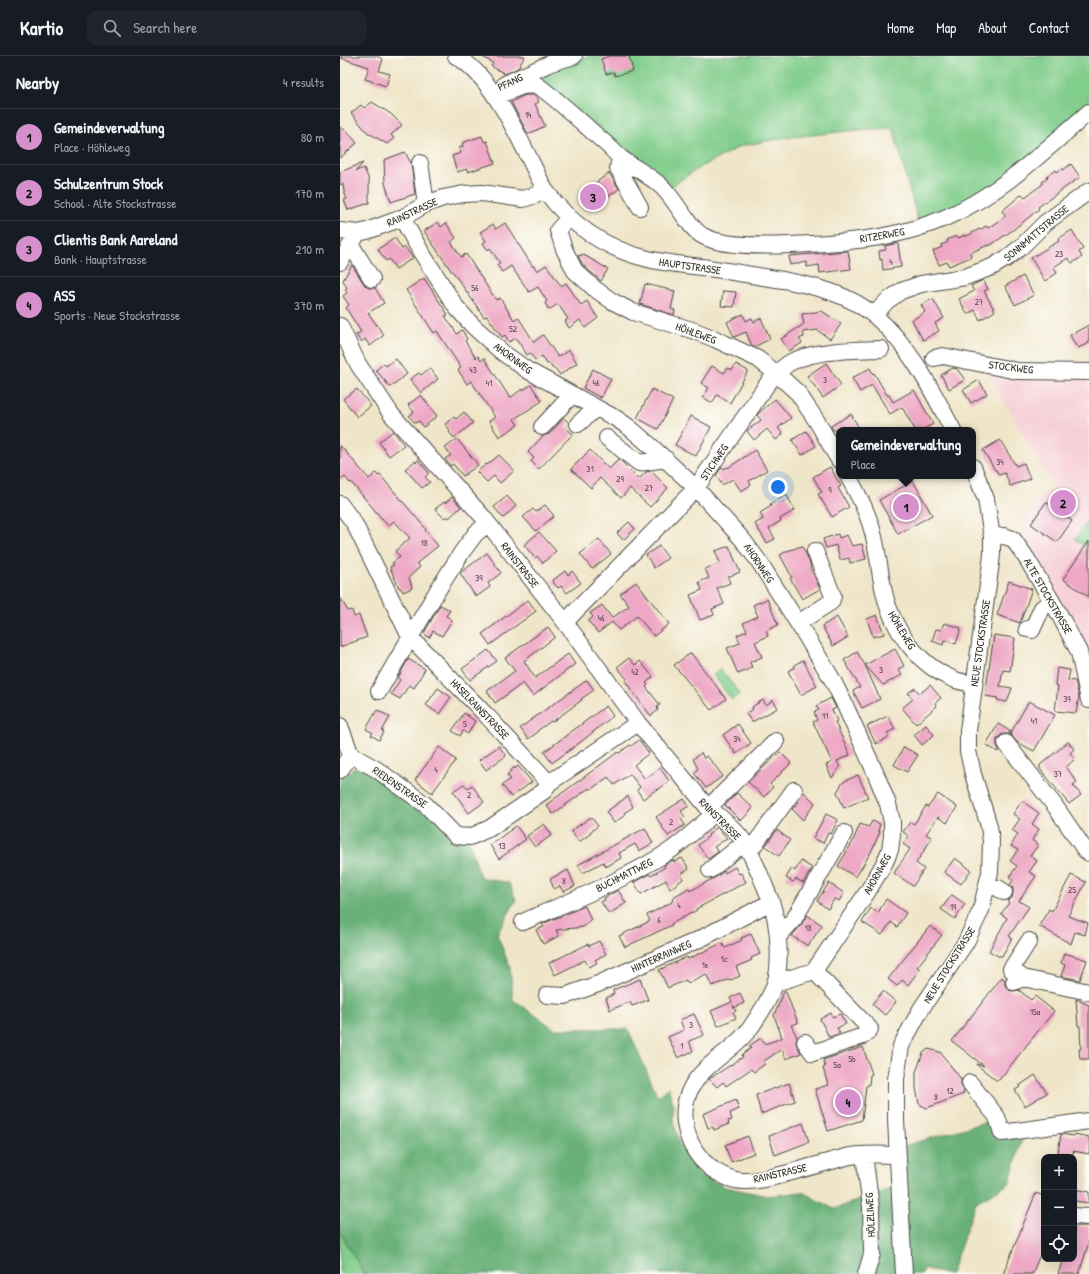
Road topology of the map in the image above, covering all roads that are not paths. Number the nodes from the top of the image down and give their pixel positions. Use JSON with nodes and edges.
{"nodes":[{"id":1,"x":456,"y":56,"type":"edge"},
{"id":2,"x":574,"y":56,"type":"edge"},
{"id":3,"x":494,"y":94,"type":"junction"},
{"id":4,"x":1089,"y":112,"type":"edge"},
{"id":5,"x":620,"y":158,"type":"junction"},
{"id":6,"x":420,"y":163,"type":"dead end"},
{"id":7,"x":545,"y":190,"type":"junction"},
{"id":8,"x":1089,"y":191,"type":"edge"},
{"id":9,"x":426,"y":204,"type":"junction"},
{"id":10,"x":640,"y":207,"type":"dead end"},
{"id":11,"x":402,"y":218,"type":"junction"},
{"id":12,"x":569,"y":218,"type":"junction"},
{"id":13,"x":340,"y":231,"type":"edge"},
{"id":14,"x":354,"y":239,"type":"junction"},
{"id":15,"x":340,"y":262,"type":"edge"},
{"id":16,"x":372,"y":279,"type":"dead end"},
{"id":17,"x":874,"y":315,"type":"junction"},
{"id":18,"x":340,"y":326,"type":"edge"},
{"id":19,"x":881,"y":349,"type":"dead end"},
{"id":20,"x":934,"y":358,"type":"dead end"},
{"id":21,"x":1089,"y":372,"type":"edge"},
{"id":22,"x":777,"y":374,"type":"junction"},
{"id":23,"x":572,"y":395,"type":"junction"},
{"id":24,"x":596,"y":408,"type":"junction"},
{"id":25,"x":578,"y":424,"type":"dead end"},
{"id":26,"x":542,"y":427,"type":"dead end"},
{"id":27,"x":951,"y":427,"type":"edge"},
{"id":28,"x":607,"y":438,"type":"dead end"},
{"id":29,"x":836,"y":455,"type":"edge"},
{"id":30,"x":666,"y":459,"type":"junction"},
{"id":31,"x":976,"y":474,"type":"edge"},
{"id":32,"x":850,"y":479,"type":"edge"},
{"id":33,"x":696,"y":488,"type":"junction"},
{"id":34,"x":340,"y":504,"type":"edge"},
{"id":35,"x":488,"y":524,"type":"junction"},
{"id":36,"x":992,"y":537,"type":"junction"},
{"id":37,"x":815,"y":550,"type":"dead end"},
{"id":38,"x":1052,"y":600,"type":"junction"},
{"id":39,"x":565,"y":622,"type":"junction"},
{"id":40,"x":798,"y":623,"type":"junction"},
{"id":41,"x":1027,"y":629,"type":"dead end"},
{"id":42,"x":410,"y":637,"type":"junction"},
{"id":43,"x":1084,"y":651,"type":"edge"},
{"id":44,"x":974,"y":684,"type":"junction"},
{"id":45,"x":379,"y":691,"type":"dead end"},
{"id":46,"x":1089,"y":700,"type":"edge"},
{"id":47,"x":638,"y":723,"type":"junction"},
{"id":48,"x":340,"y":726,"type":"edge"},
{"id":49,"x":776,"y":740,"type":"dead end"},
{"id":50,"x":1006,"y":743,"type":"dead end"},
{"id":51,"x":351,"y":755,"type":"junction"},
{"id":52,"x":340,"y":770,"type":"edge"},
{"id":53,"x":549,"y":783,"type":"junction"},
{"id":54,"x":794,"y":790,"type":"dead end"},
{"id":55,"x":712,"y":811,"type":"junction"},
{"id":56,"x":844,"y":833,"type":"dead end"},
{"id":57,"x":747,"y":848,"type":"junction"},
{"id":58,"x":1089,"y":854,"type":"edge"},
{"id":59,"x":710,"y":870,"type":"dead end"},
{"id":60,"x":987,"y":885,"type":"junction"},
{"id":61,"x":1004,"y":892,"type":"dead end"},
{"id":62,"x":771,"y":902,"type":"junction"},
{"id":63,"x":523,"y":922,"type":"dead end"},
{"id":64,"x":778,"y":937,"type":"junction"},
{"id":65,"x":1029,"y":941,"type":"dead end"},
{"id":66,"x":814,"y":971,"type":"junction"},
{"id":67,"x":775,"y":983,"type":"junction"},
{"id":68,"x":1089,"y":992,"type":"edge"},
{"id":69,"x":547,"y":995,"type":"dead end"},
{"id":70,"x":805,"y":1042,"type":"dead end"},
{"id":71,"x":970,"y":1084,"type":"dead end"},
{"id":72,"x":1089,"y":1121,"type":"edge"},
{"id":73,"x":898,"y":1154,"type":"junction"},
{"id":74,"x":864,"y":1155,"type":"junction"},
{"id":75,"x":1077,"y":1216,"type":"edge"},
{"id":76,"x":1089,"y":1217,"type":"edge"},
{"id":77,"x":866,"y":1274,"type":"edge"},
{"id":78,"x":904,"y":1274,"type":"edge"}],
"edges":[{"from":1,"to":3,"type":"street","name":"HAUPTSTRASSE"},
{"from":2,"to":3,"type":"street","name":"PFANG"},
{"from":3,"to":5,"type":"street","name":"RITZERWEG"},
{"from":3,"to":7,"type":"street","name":"HAUPTSTRASSE"},
{"from":4,"to":5,"type":"street","name":"RITZERWEG"},
{"from":5,"to":10,"type":"street"},
{"from":6,"to":9,"type":"street"},
{"from":7,"to":9,"type":"street","name":"RAINSTRASSE"},
{"from":7,"to":12,"type":"street","name":"HAUPTSTRASSE"},
{"from":8,"to":17,"type":"street","name":"SONNMATTSTRASSE"},
{"from":9,"to":11,"type":"street","name":"RAINSTRASSE"},
{"from":11,"to":14,"type":"street","name":"RAINSTRASSE"},
{"from":11,"to":23,"type":"street","name":"AHORNWEG"},
{"from":12,"to":17,"type":"street","name":"HAUPTSTRASSE"},
{"from":12,"to":22,"type":"street","name":"HÖHLEWEG"},
{"from":13,"to":14,"type":"street"},
{"from":14,"to":15,"type":"street"},
{"from":14,"to":16,"type":"street"},
{"from":17,"to":27,"type":"street","name":"HAUPTSTRASSE"},
{"from":18,"to":35,"type":"street","name":"RAINSTRASSE"},
{"from":19,"to":22,"type":"street","name":"STICHWEG"},
{"from":20,"to":21,"type":"street","name":"STOCKWEG"},
{"from":22,"to":29,"type":"street","name":"HÖHLEWEG"},
{"from":22,"to":33,"type":"street","name":"STICHWEG"},
{"from":23,"to":24,"type":"street","name":"AHORNWEG"},
{"from":23,"to":26,"type":"street"},
{"from":24,"to":25,"type":"street"},
{"from":24,"to":30,"type":"street","name":"AHORNWEG"},
{"from":28,"to":30,"type":"street"},
{"from":30,"to":33,"type":"street","name":"AHORNWEG"},
{"from":31,"to":36,"type":"street"},
{"from":32,"to":44,"type":"street","name":"HÖHLEWEG"},
{"from":33,"to":39,"type":"street","name":"STICHWEG"},
{"from":33,"to":40,"type":"street","name":"AHORNWEG"},
{"from":34,"to":42,"type":"street","name":"HASELRAINSTRASSE"},
{"from":35,"to":39,"type":"street","name":"RAINSTRASSE"},
{"from":35,"to":42,"type":"street"},
{"from":36,"to":38,"type":"street","name":"ALTE STOCKSTRASSE"},
{"from":36,"to":44,"type":"street","name":"NEUE STOCKSTRASSE"},
{"from":37,"to":40,"type":"street"},
{"from":38,"to":41,"type":"street"},
{"from":38,"to":43,"type":"street","name":"ALTE STOCKSTRASSE"},
{"from":39,"to":47,"type":"street","name":"RAINSTRASSE"},
{"from":40,"to":66,"type":"street","name":"AHORNWEG"},
{"from":42,"to":45,"type":"street"},
{"from":42,"to":53,"type":"street","name":"HASELRAINSTRASSE"},
{"from":43,"to":46,"type":"street","name":"ALTE STOCKSTRASSE"},
{"from":44,"to":60,"type":"street","name":"NEUE STOCKSTRASSE"},
{"from":47,"to":53,"type":"street","name":"RIEDENSTRASSE"},
{"from":47,"to":55,"type":"street","name":"RAINSTRASSE"},
{"from":48,"to":51,"type":"street"},
{"from":49,"to":55,"type":"street","name":"BUCHMATTWEG"},
{"from":50,"to":58,"type":"street"},
{"from":51,"to":52,"type":"street"},
{"from":51,"to":53,"type":"street","name":"RIEDENSTRASSE"},
{"from":54,"to":57,"type":"street"},
{"from":55,"to":57,"type":"street","name":"RAINSTRASSE"},
{"from":55,"to":63,"type":"street","name":"BUCHMATTWEG"},
{"from":56,"to":64,"type":"street"},
{"from":57,"to":59,"type":"street"},
{"from":57,"to":62,"type":"street","name":"RAINSTRASSE"},
{"from":60,"to":61,"type":"street"},
{"from":60,"to":73,"type":"street","name":"NEUE STOCKSTRASSE"},
{"from":62,"to":64,"type":"street","name":"RAINSTRASSE"},
{"from":62,"to":69,"type":"street","name":"HINTERRAINWEG"},
{"from":64,"to":67,"type":"street","name":"RAINSTRASSE"},
{"from":65,"to":68,"type":"street"},
{"from":66,"to":67,"type":"street"},
{"from":66,"to":70,"type":"street"},
{"from":67,"to":74,"type":"street","name":"RAINSTRASSE"},
{"from":71,"to":72,"type":"street"},
{"from":73,"to":74,"type":"street","name":"RAINSTRASSE"},
{"from":73,"to":78,"type":"street","name":"NEUE STOCKSTRASSE"},
{"from":74,"to":77,"type":"street","name":"HÖLZLIWEG"},
{"from":75,"to":76,"type":"street"}]}
